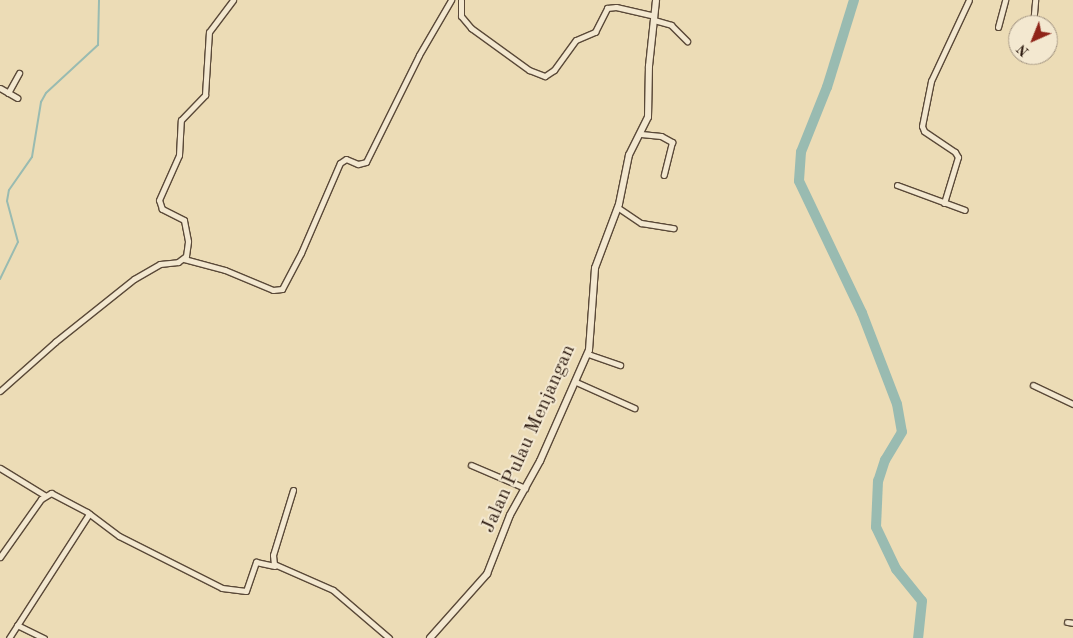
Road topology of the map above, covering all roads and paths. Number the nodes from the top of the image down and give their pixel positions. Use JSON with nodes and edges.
{"nodes":[{"id":1,"x":233,"y":0,"type":"edge"},
{"id":2,"x":451,"y":0,"type":"edge"},
{"id":3,"x":462,"y":0,"type":"edge"},
{"id":4,"x":656,"y":0,"type":"edge"},
{"id":5,"x":969,"y":0,"type":"edge"},
{"id":6,"x":1006,"y":0,"type":"edge"},
{"id":7,"x":1035,"y":0,"type":"edge"},
{"id":8,"x":1034,"y":15,"type":"edge"},
{"id":9,"x":654,"y":18,"type":"junction"},
{"id":10,"x":998,"y":27,"type":"dead end"},
{"id":11,"x":687,"y":41,"type":"dead end"},
{"id":12,"x":19,"y":73,"type":"dead end"},
{"id":13,"x":0,"y":88,"type":"edge"},
{"id":14,"x":8,"y":93,"type":"junction"},
{"id":15,"x":17,"y":98,"type":"dead end"},
{"id":16,"x":641,"y":134,"type":"junction"},
{"id":17,"x":664,"y":175,"type":"dead end"},
{"id":18,"x":897,"y":185,"type":"dead end"},
{"id":19,"x":944,"y":203,"type":"junction"},
{"id":20,"x":618,"y":207,"type":"junction"},
{"id":21,"x":965,"y":210,"type":"dead end"},
{"id":22,"x":674,"y":228,"type":"dead end"},
{"id":23,"x":184,"y":259,"type":"junction"},
{"id":24,"x":588,"y":354,"type":"junction"},
{"id":25,"x":620,"y":365,"type":"dead end"},
{"id":26,"x":576,"y":382,"type":"junction"},
{"id":27,"x":1033,"y":385,"type":"dead end"},
{"id":28,"x":0,"y":391,"type":"edge"},
{"id":29,"x":1073,"y":404,"type":"edge"},
{"id":30,"x":634,"y":408,"type":"dead end"},
{"id":31,"x":471,"y":466,"type":"dead end"},
{"id":32,"x":0,"y":468,"type":"edge"},
{"id":33,"x":526,"y":488,"type":"junction"},
{"id":34,"x":293,"y":490,"type":"dead end"},
{"id":35,"x":44,"y":495,"type":"junction"},
{"id":36,"x":89,"y":514,"type":"junction"},
{"id":37,"x":0,"y":557,"type":"edge"},
{"id":38,"x":275,"y":566,"type":"junction"},
{"id":39,"x":17,"y":625,"type":"junction"},
{"id":40,"x":9,"y":638,"type":"edge"},
{"id":41,"x":44,"y":638,"type":"edge"},
{"id":42,"x":389,"y":638,"type":"edge"},
{"id":43,"x":430,"y":638,"type":"edge"}],
"edges":[{"from":1,"to":23,"type":"street"},
{"from":2,"to":23,"type":"street"},
{"from":3,"to":9,"type":"street"},
{"from":4,"to":9,"type":"street","name":"Jalan Pulau Menjangan"},
{"from":5,"to":19,"type":"street"},
{"from":6,"to":10,"type":"street"},
{"from":7,"to":8,"type":"street"},
{"from":9,"to":11,"type":"street"},
{"from":9,"to":16,"type":"street","name":"Jalan Pulau Menjangan"},
{"from":12,"to":14,"type":"street"},
{"from":13,"to":14,"type":"street"},
{"from":14,"to":15,"type":"street"},
{"from":16,"to":17,"type":"street"},
{"from":16,"to":20,"type":"street","name":"Jalan Pulau Menjangan"},
{"from":18,"to":19,"type":"street"},
{"from":19,"to":21,"type":"street"},
{"from":20,"to":22,"type":"street"},
{"from":20,"to":24,"type":"street","name":"Jalan Pulau Menjangan"},
{"from":23,"to":28,"type":"street"},
{"from":24,"to":25,"type":"street"},
{"from":24,"to":26,"type":"street","name":"Jalan Pulau Menjangan"},
{"from":26,"to":30,"type":"street"},
{"from":26,"to":33,"type":"street","name":"Jalan Pulau Menjangan"},
{"from":27,"to":29,"type":"street"},
{"from":31,"to":33,"type":"street"},
{"from":32,"to":35,"type":"street"},
{"from":33,"to":43,"type":"street","name":"Jalan Pulau Menjangan"},
{"from":34,"to":38,"type":"street"},
{"from":35,"to":36,"type":"street"},
{"from":35,"to":37,"type":"street"},
{"from":36,"to":38,"type":"street"},
{"from":36,"to":39,"type":"street"},
{"from":38,"to":42,"type":"street"},
{"from":39,"to":40,"type":"street"},
{"from":39,"to":41,"type":"street"}]}
